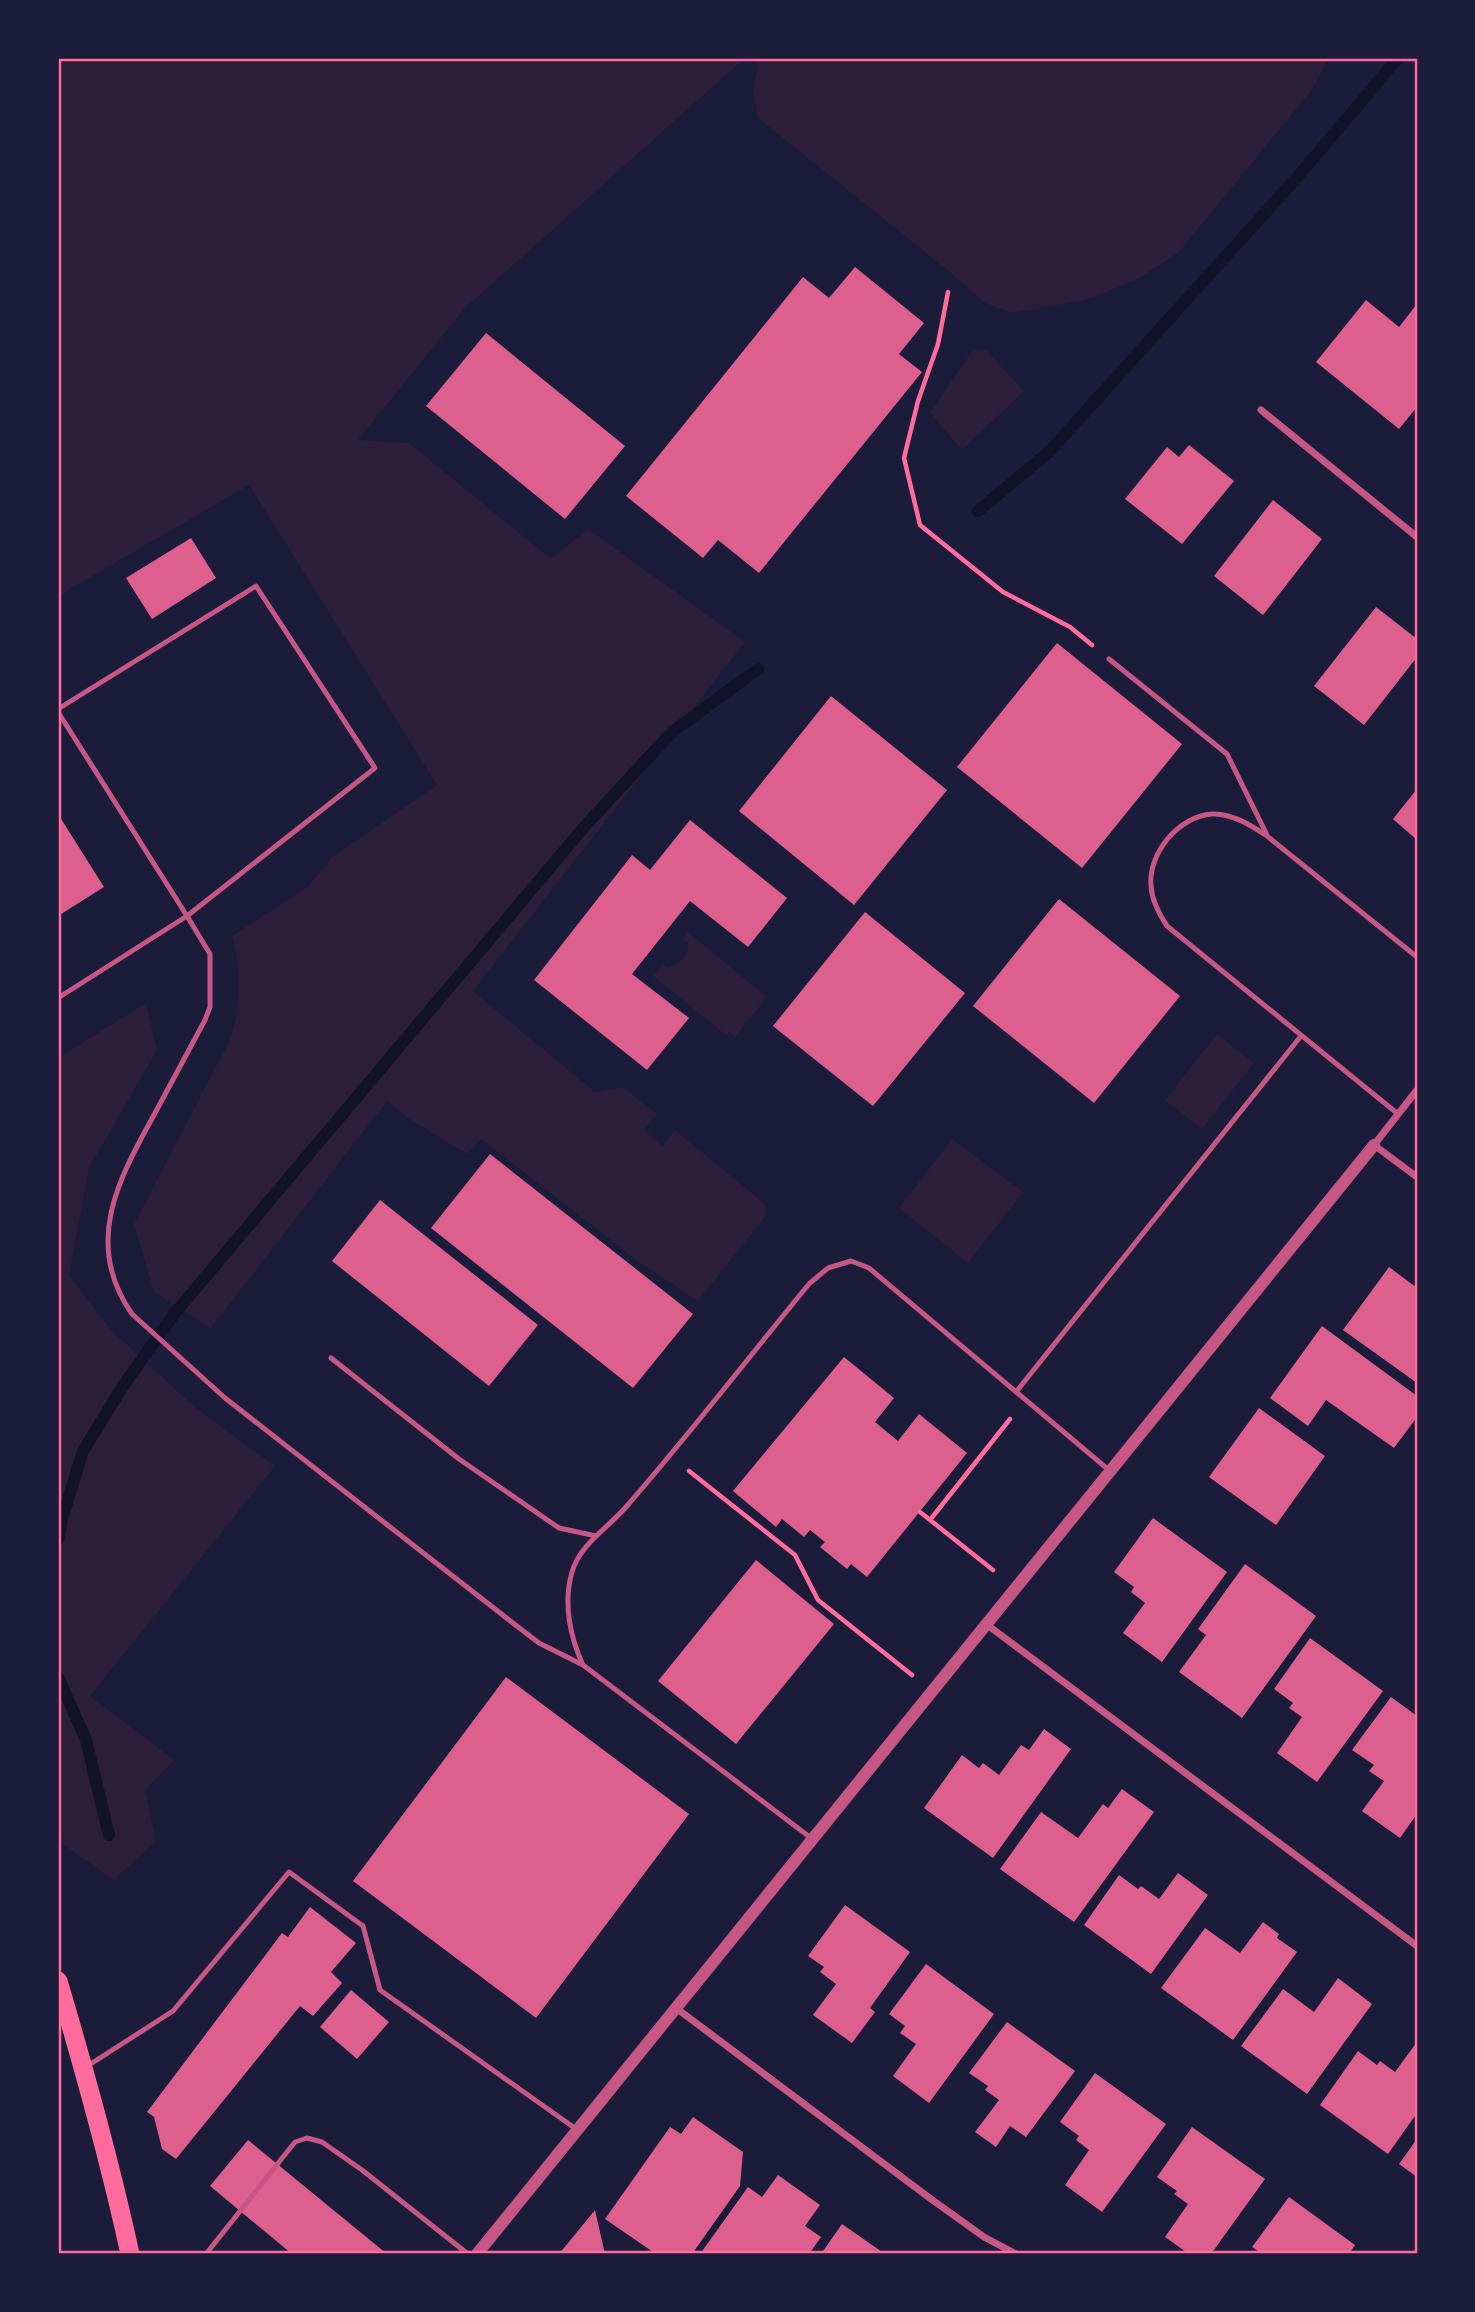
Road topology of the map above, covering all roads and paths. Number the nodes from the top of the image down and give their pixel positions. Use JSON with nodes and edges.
{"nodes":[{"id":1,"x":948,"y":292,"type":"dead end"},
{"id":2,"x":1261,"y":410,"type":"dead end"},
{"id":3,"x":1417,"y":537,"type":"edge"},
{"id":4,"x":1109,"y":659,"type":"joint"},
{"id":5,"x":58,"y":711,"type":"edge"},
{"id":6,"x":1267,"y":836,"type":"junction"},
{"id":7,"x":187,"y":916,"type":"junction"},
{"id":8,"x":1417,"y":957,"type":"edge"},
{"id":9,"x":58,"y":998,"type":"edge"},
{"id":10,"x":1301,"y":1036,"type":"junction"},
{"id":11,"x":1417,"y":1090,"type":"edge"},
{"id":12,"x":1398,"y":1114,"type":"junction"},
{"id":13,"x":1374,"y":1145,"type":"junction"},
{"id":14,"x":1417,"y":1177,"type":"edge"},
{"id":15,"x":331,"y":1358,"type":"dead end"},
{"id":16,"x":1016,"y":1392,"type":"junction"},
{"id":17,"x":1025,"y":1399,"type":"junction"},
{"id":18,"x":669,"y":1455,"type":"junction"},
{"id":19,"x":1110,"y":1471,"type":"junction"},
{"id":20,"x":920,"y":1512,"type":"dead end"},
{"id":21,"x":930,"y":1520,"type":"junction"},
{"id":22,"x":596,"y":1536,"type":"junction"},
{"id":23,"x":1016,"y":1588,"type":"junction"},
{"id":24,"x":986,"y":1624,"type":"junction"},
{"id":25,"x":583,"y":1665,"type":"junction"},
{"id":26,"x":932,"y":1691,"type":"junction"},
{"id":27,"x":813,"y":1839,"type":"junction"},
{"id":28,"x":1417,"y":1946,"type":"edge"},
{"id":29,"x":58,"y":1982,"type":"edge"},
{"id":30,"x":676,"y":2008,"type":"junction"},
{"id":31,"x":83,"y":2069,"type":"junction"},
{"id":32,"x":578,"y":2130,"type":"junction"},
{"id":33,"x":130,"y":2254,"type":"edge"},
{"id":34,"x":206,"y":2254,"type":"edge"},
{"id":35,"x":468,"y":2254,"type":"edge"},
{"id":36,"x":477,"y":2254,"type":"edge"},
{"id":37,"x":1016,"y":2254,"type":"edge"}],
"edges":[{"from":1,"to":4,"type":"path"},
{"from":2,"to":3,"type":"street"},
{"from":4,"to":6,"type":"lane"},
{"from":5,"to":7,"type":"lane"},
{"from":5,"to":7,"type":"lane"},
{"from":6,"to":8,"type":"lane"},
{"from":6,"to":10,"type":"lane"},
{"from":7,"to":9,"type":"lane"},
{"from":7,"to":25,"type":"lane"},
{"from":10,"to":12,"type":"lane"},
{"from":10,"to":16,"type":"lane"},
{"from":11,"to":12,"type":"street"},
{"from":12,"to":13,"type":"street"},
{"from":13,"to":14,"type":"street"},
{"from":13,"to":19,"type":"street"},
{"from":15,"to":22,"type":"lane"},
{"from":16,"to":17,"type":"lane"},
{"from":16,"to":18,"type":"lane"},
{"from":17,"to":19,"type":"lane"},
{"from":17,"to":21,"type":"path"},
{"from":18,"to":22,"type":"lane"},
{"from":18,"to":26,"type":"path"},
{"from":19,"to":23,"type":"street"},
{"from":20,"to":21,"type":"path"},
{"from":21,"to":23,"type":"path"},
{"from":22,"to":25,"type":"lane"},
{"from":23,"to":24,"type":"street"},
{"from":24,"to":26,"type":"street"},
{"from":24,"to":28,"type":"street"},
{"from":25,"to":27,"type":"lane"},
{"from":26,"to":27,"type":"street"},
{"from":27,"to":30,"type":"street"},
{"from":29,"to":31,"type":"highway"},
{"from":30,"to":32,"type":"street"},
{"from":30,"to":37,"type":"street"},
{"from":31,"to":32,"type":"lane"},
{"from":31,"to":33,"type":"highway"},
{"from":32,"to":36,"type":"street"},
{"from":34,"to":35,"type":"lane"}]}
